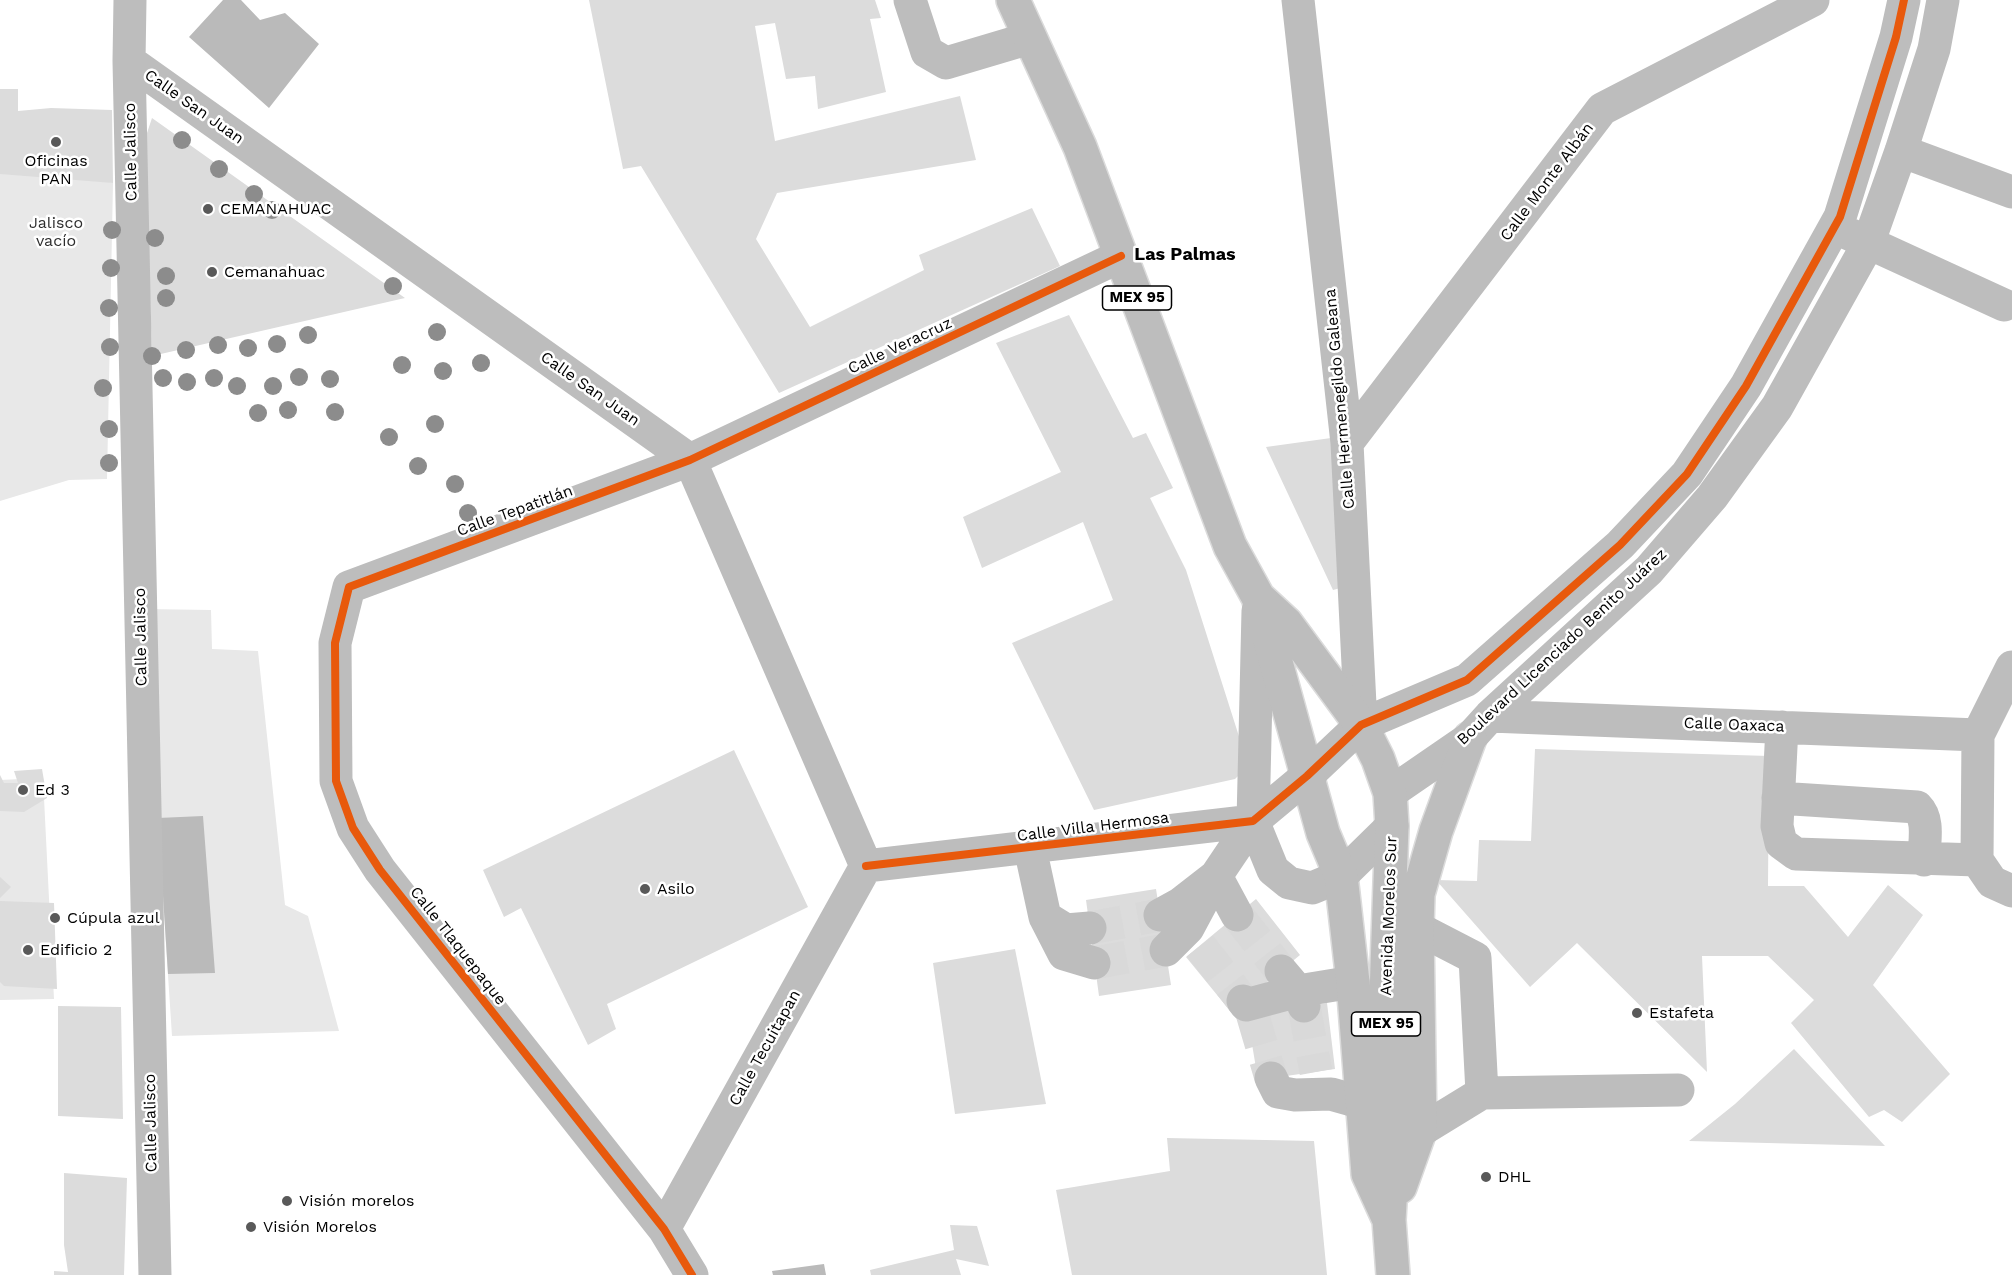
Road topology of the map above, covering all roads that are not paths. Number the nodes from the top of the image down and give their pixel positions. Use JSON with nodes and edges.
{"nodes":[{"id":1,"x":130,"y":0,"type":"edge"},
{"id":2,"x":910,"y":0,"type":"edge"},
{"id":3,"x":1013,"y":0,"type":"edge"},
{"id":4,"x":1298,"y":0,"type":"edge"},
{"id":5,"x":1813,"y":0,"type":"edge"},
{"id":6,"x":1904,"y":0,"type":"edge"},
{"id":7,"x":1943,"y":0,"type":"edge"},
{"id":8,"x":1030,"y":38,"type":"junction"},
{"id":9,"x":129,"y":61,"type":"junction"},
{"id":10,"x":1901,"y":151,"type":"junction"},
{"id":11,"x":2012,"y":192,"type":"edge"},
{"id":12,"x":1835,"y":226,"type":"junction"},
{"id":13,"x":1868,"y":244,"type":"junction"},
{"id":14,"x":1121,"y":256,"type":"junction"},
{"id":15,"x":2004,"y":304,"type":"dead end"},
{"id":16,"x":1347,"y":443,"type":"junction"},
{"id":17,"x":690,"y":460,"type":"junction"},
{"id":18,"x":349,"y":587,"type":"joint"},
{"id":19,"x":1258,"y":597,"type":"junction"},
{"id":20,"x":2012,"y":668,"type":"edge"},
{"id":21,"x":1361,"y":725,"type":"junction"},
{"id":22,"x":1480,"y":727,"type":"junction"},
{"id":23,"x":1782,"y":727,"type":"junction"},
{"id":24,"x":1978,"y":735,"type":"junction"},
{"id":25,"x":1307,"y":776,"type":"junction"},
{"id":26,"x":1390,"y":793,"type":"junction"},
{"id":27,"x":1778,"y":798,"type":"junction"},
{"id":28,"x":1253,"y":821,"type":"junction"},
{"id":29,"x":1392,"y":826,"type":"junction"},
{"id":30,"x":1030,"y":848,"type":"junction"},
{"id":31,"x":1924,"y":860,"type":"junction"},
{"id":32,"x":1977,"y":860,"type":"junction"},
{"id":33,"x":866,"y":866,"type":"junction"},
{"id":34,"x":1216,"y":876,"type":"junction"},
{"id":35,"x":1341,"y":876,"type":"junction"},
{"id":36,"x":2012,"y":891,"type":"edge"},
{"id":37,"x":1237,"y":915,"type":"tunnel mouth"},
{"id":38,"x":1044,"y":917,"type":"junction"},
{"id":39,"x":1090,"y":928,"type":"tunnel mouth"},
{"id":40,"x":1417,"y":928,"type":"junction"},
{"id":41,"x":1166,"y":950,"type":"tunnel mouth"},
{"id":42,"x":1095,"y":963,"type":"tunnel mouth"},
{"id":43,"x":1353,"y":982,"type":"junction"},
{"id":44,"x":1247,"y":1006,"type":"dead end"},
{"id":45,"x":1271,"y":1078,"type":"tunnel mouth"},
{"id":46,"x":1678,"y":1090,"type":"dead end"},
{"id":47,"x":1482,"y":1093,"type":"junction"},
{"id":48,"x":1363,"y":1103,"type":"junction"},
{"id":49,"x":1420,"y":1131,"type":"junction"},
{"id":50,"x":1389,"y":1220,"type":"junction"},
{"id":51,"x":664,"y":1229,"type":"junction"},
{"id":52,"x":154,"y":1275,"type":"edge"},
{"id":53,"x":692,"y":1275,"type":"edge"},
{"id":54,"x":1393,"y":1275,"type":"edge"}],
"edges":[{"from":1,"to":9,"type":"street","name":"Calle Jalisco"},
{"from":2,"to":8,"type":"street"},
{"from":3,"to":8,"type":"street","number":"MEX 95"},
{"from":4,"to":16,"type":"street","name":"Calle Hermenegildo Galeana"},
{"from":5,"to":16,"type":"street","name":"Calle Monte Albán"},
{"from":6,"to":12,"type":"street"},
{"from":7,"to":10,"type":"street","name":"Boulevard Licenciado Benito Juárez"},
{"from":8,"to":14,"type":"street","number":"MEX 95"},
{"from":9,"to":17,"type":"street","name":"Calle San Juan"},
{"from":9,"to":52,"type":"street","name":"Calle Jalisco"},
{"from":10,"to":11,"type":"street"},
{"from":10,"to":13,"type":"street","name":"Boulevard Licenciado Benito Juárez"},
{"from":12,"to":13,"type":"street"},
{"from":12,"to":21,"type":"street"},
{"from":13,"to":15,"type":"street"},
{"from":13,"to":22,"type":"street","name":"Boulevard Licenciado Benito Juárez"},
{"from":14,"to":17,"type":"street","name":"Calle Veracruz"},
{"from":14,"to":19,"type":"street","number":"MEX 95"},
{"from":16,"to":21,"type":"street","name":"Calle Hermenegildo Galeana"},
{"from":17,"to":18,"type":"street","name":"Calle Tepatitlán"},
{"from":17,"to":33,"type":"street"},
{"from":18,"to":51,"type":"street","name":"Calle Tlaquepaque"},
{"from":19,"to":21,"type":"street","name":"Avenida Morelos Sur","number":"MEX 95"},
{"from":19,"to":25,"type":"street","name":"Avenida Morelos Sur","number":"MEX 95"},
{"from":19,"to":28,"type":"street","name":"Avenida Morelos Sur"},
{"from":20,"to":24,"type":"street"},
{"from":21,"to":25,"type":"street"},
{"from":21,"to":26,"type":"street","name":"Avenida Morelos Sur","number":"MEX 95"},
{"from":22,"to":23,"type":"street","name":"Calle Oaxaca"},
{"from":22,"to":26,"type":"street","name":"Boulevard Licenciado Benito Juárez"},
{"from":22,"to":40,"type":"street"},
{"from":23,"to":24,"type":"street","name":"Calle Oaxaca"},
{"from":23,"to":27,"type":"street"},
{"from":24,"to":32,"type":"street"},
{"from":25,"to":28,"type":"street"},
{"from":25,"to":35,"type":"street","name":"Avenida Morelos Sur","number":"MEX 95"},
{"from":26,"to":29,"type":"street","name":"Avenida Morelos Sur","number":"MEX 95"},
{"from":27,"to":31,"type":"street"},
{"from":27,"to":31,"type":"street"},
{"from":28,"to":30,"type":"street","name":"Calle Villa Hermosa"},
{"from":28,"to":34,"type":"street"},
{"from":28,"to":35,"type":"street","name":"Avenida Morelos Sur"},
{"from":29,"to":35,"type":"street","name":"Avenida Morelos Sur"},
{"from":29,"to":50,"type":"street","name":"Avenida Morelos Sur","number":"MEX 95"},
{"from":30,"to":33,"type":"street","name":"Calle Villa Hermosa"},
{"from":30,"to":38,"type":"street"},
{"from":31,"to":32,"type":"street"},
{"from":32,"to":36,"type":"street"},
{"from":33,"to":51,"type":"street","name":"Calle Tecuitapan"},
{"from":34,"to":37,"type":"street"},
{"from":34,"to":41,"type":"street"},
{"from":35,"to":43,"type":"street","name":"Avenida Morelos Sur","number":"MEX 95"},
{"from":38,"to":39,"type":"street"},
{"from":38,"to":42,"type":"street"},
{"from":40,"to":47,"type":"street"},
{"from":40,"to":49,"type":"street"},
{"from":43,"to":44,"type":"street"},
{"from":43,"to":48,"type":"street","name":"Avenida Morelos Sur","number":"MEX 95"},
{"from":45,"to":48,"type":"street"},
{"from":46,"to":47,"type":"street"},
{"from":47,"to":49,"type":"street"},
{"from":48,"to":50,"type":"street","name":"Avenida Morelos Sur","number":"MEX 95"},
{"from":49,"to":50,"type":"street"},
{"from":50,"to":54,"type":"street","name":"Avenida Morelos Sur","number":"MEX 95"},
{"from":51,"to":53,"type":"street","name":"Calle Tlaquepaque"}]}
